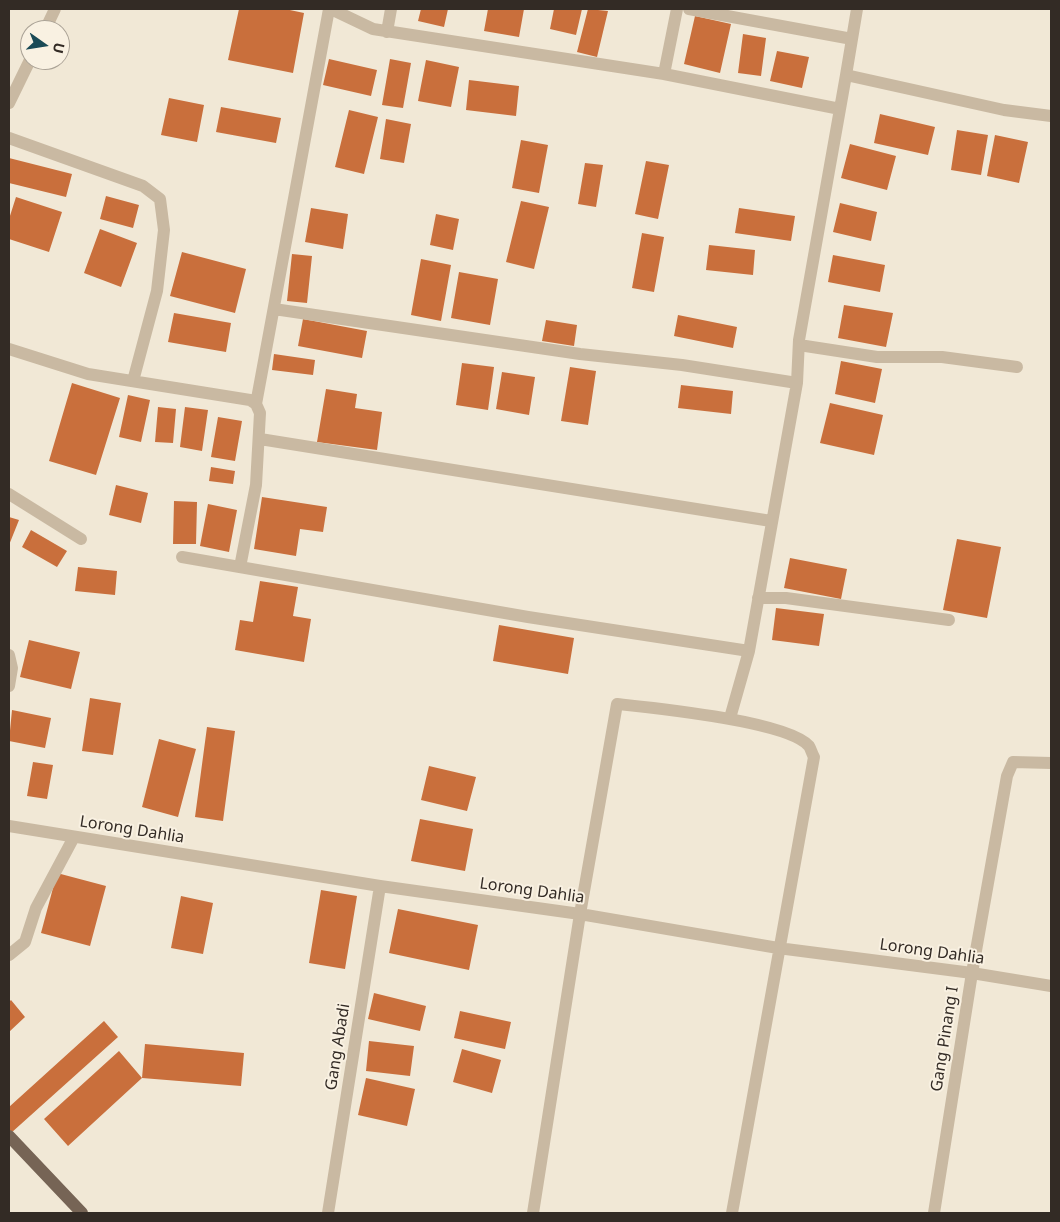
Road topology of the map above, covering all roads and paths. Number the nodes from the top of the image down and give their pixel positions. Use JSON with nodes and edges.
{"nodes":[{"id":1,"x":330,"y":9,"type":"edge"},
{"id":2,"x":390,"y":9,"type":"edge"},
{"id":3,"x":677,"y":9,"type":"edge"},
{"id":4,"x":689,"y":9,"type":"edge"},
{"id":5,"x":857,"y":9,"type":"edge"},
{"id":6,"x":387,"y":32,"type":"junction"},
{"id":7,"x":852,"y":39,"type":"junction"},
{"id":8,"x":25,"y":70,"type":"edge"},
{"id":9,"x":664,"y":74,"type":"junction"},
{"id":10,"x":846,"y":75,"type":"junction"},
{"id":11,"x":9,"y":103,"type":"edge"},
{"id":12,"x":840,"y":110,"type":"junction"},
{"id":13,"x":1051,"y":116,"type":"edge"},
{"id":14,"x":9,"y":138,"type":"edge"},
{"id":15,"x":274,"y":309,"type":"junction"},
{"id":16,"x":799,"y":345,"type":"junction"},
{"id":17,"x":9,"y":349,"type":"edge"},
{"id":18,"x":1017,"y":367,"type":"dead end"},
{"id":19,"x":133,"y":382,"type":"junction"},
{"id":20,"x":797,"y":383,"type":"junction"},
{"id":21,"x":256,"y":404,"type":"junction"},
{"id":22,"x":260,"y":439,"type":"junction"},
{"id":23,"x":9,"y":494,"type":"edge"},
{"id":24,"x":771,"y":521,"type":"junction"},
{"id":25,"x":81,"y":539,"type":"dead end"},
{"id":26,"x":182,"y":557,"type":"dead end"},
{"id":27,"x":240,"y":567,"type":"junction"},
{"id":28,"x":758,"y":598,"type":"junction"},
{"id":29,"x":949,"y":620,"type":"dead end"},
{"id":30,"x":749,"y":651,"type":"junction"},
{"id":31,"x":9,"y":655,"type":"edge"},
{"id":32,"x":9,"y":686,"type":"edge"},
{"id":33,"x":730,"y":718,"type":"junction"},
{"id":34,"x":1051,"y":763,"type":"edge"},
{"id":35,"x":9,"y":826,"type":"edge"},
{"id":36,"x":74,"y":837,"type":"junction"},
{"id":37,"x":380,"y":886,"type":"junction"},
{"id":38,"x":580,"y":914,"type":"junction"},
{"id":39,"x":778,"y":948,"type":"junction"},
{"id":40,"x":9,"y":955,"type":"edge"},
{"id":41,"x":972,"y":973,"type":"junction"},
{"id":42,"x":1051,"y":986,"type":"edge"},
{"id":43,"x":9,"y":1136,"type":"edge"},
{"id":44,"x":82,"y":1213,"type":"edge"},
{"id":45,"x":328,"y":1213,"type":"edge"},
{"id":46,"x":533,"y":1213,"type":"edge"},
{"id":47,"x":732,"y":1213,"type":"edge"},
{"id":48,"x":934,"y":1213,"type":"edge"}],
"edges":[{"from":1,"to":6,"type":"street"},
{"from":1,"to":15,"type":"street"},
{"from":2,"to":6,"type":"street"},
{"from":3,"to":9,"type":"street"},
{"from":4,"to":7,"type":"street"},
{"from":5,"to":7,"type":"street"},
{"from":6,"to":9,"type":"street"},
{"from":7,"to":10,"type":"street"},
{"from":8,"to":11,"type":"street"},
{"from":9,"to":12,"type":"street"},
{"from":10,"to":12,"type":"street"},
{"from":10,"to":13,"type":"street"},
{"from":12,"to":16,"type":"street"},
{"from":14,"to":19,"type":"street"},
{"from":15,"to":20,"type":"street"},
{"from":15,"to":21,"type":"street"},
{"from":16,"to":18,"type":"street"},
{"from":16,"to":20,"type":"street"},
{"from":17,"to":19,"type":"street"},
{"from":19,"to":21,"type":"street"},
{"from":20,"to":24,"type":"street"},
{"from":21,"to":22,"type":"street"},
{"from":22,"to":24,"type":"street"},
{"from":22,"to":27,"type":"street"},
{"from":23,"to":25,"type":"street"},
{"from":24,"to":28,"type":"street"},
{"from":26,"to":27,"type":"street"},
{"from":27,"to":30,"type":"street"},
{"from":28,"to":29,"type":"street"},
{"from":28,"to":30,"type":"street"},
{"from":30,"to":33,"type":"street"},
{"from":31,"to":32,"type":"street"},
{"from":33,"to":38,"type":"street"},
{"from":33,"to":39,"type":"street"},
{"from":34,"to":41,"type":"street","name":"Gang Pinang I"},
{"from":35,"to":36,"type":"street","name":"Lorong Dahlia"},
{"from":36,"to":37,"type":"street","name":"Lorong Dahlia"},
{"from":36,"to":40,"type":"street"},
{"from":37,"to":38,"type":"street","name":"Lorong Dahlia"},
{"from":37,"to":45,"type":"street","name":"Gang Abadi"},
{"from":38,"to":39,"type":"street","name":"Lorong Dahlia"},
{"from":38,"to":46,"type":"street"},
{"from":39,"to":41,"type":"street","name":"Lorong Dahlia"},
{"from":39,"to":47,"type":"street"},
{"from":41,"to":42,"type":"street","name":"Lorong Dahlia"},
{"from":41,"to":48,"type":"street","name":"Gang Pinang I"},
{"from":43,"to":44,"type":"main road"}]}
